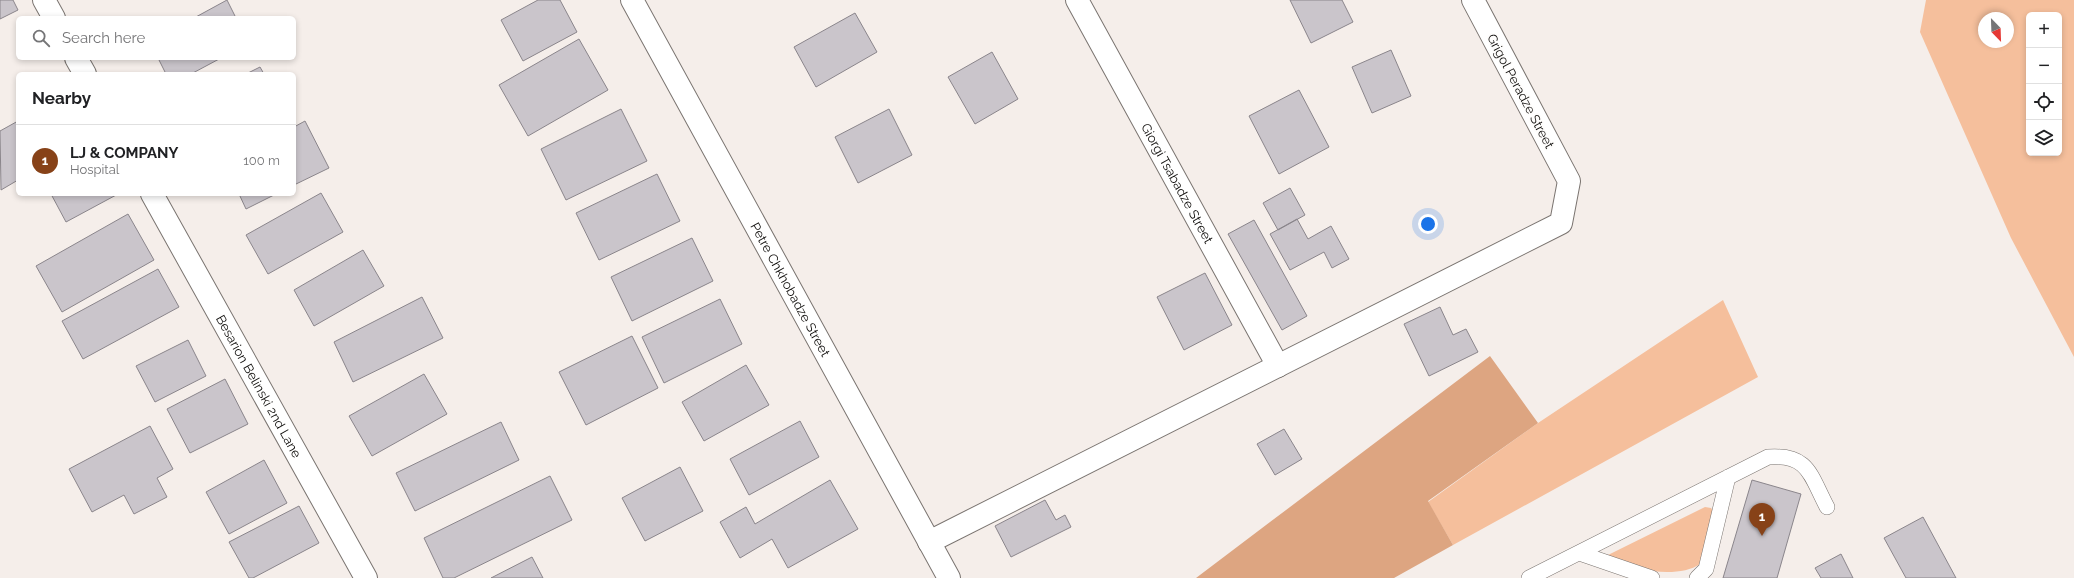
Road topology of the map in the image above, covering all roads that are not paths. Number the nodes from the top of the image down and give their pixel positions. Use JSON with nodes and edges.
{"nodes":[{"id":1,"x":44,"y":0,"type":"edge"},
{"id":2,"x":632,"y":0,"type":"edge"},
{"id":3,"x":1077,"y":0,"type":"edge"},
{"id":4,"x":1473,"y":0,"type":"edge"},
{"id":5,"x":53,"y":16,"type":"edge"},
{"id":6,"x":77,"y":60,"type":"edge"},
{"id":7,"x":84,"y":72,"type":"edge"},
{"id":8,"x":153,"y":196,"type":"edge"},
{"id":9,"x":1278,"y":366,"type":"junction"},
{"id":10,"x":1728,"y":477,"type":"junction"},
{"id":11,"x":1827,"y":507,"type":"dead end"},
{"id":12,"x":929,"y":542,"type":"junction"},
{"id":13,"x":1578,"y":553,"type":"junction"},
{"id":14,"x":366,"y":578,"type":"edge"},
{"id":15,"x":949,"y":578,"type":"edge"},
{"id":16,"x":1529,"y":578,"type":"edge"},
{"id":17,"x":1652,"y":578,"type":"edge"},
{"id":18,"x":1697,"y":578,"type":"edge"}],
"edges":[{"from":1,"to":5,"type":"street"},
{"from":2,"to":12,"type":"street","name":"Petre Chkhobadze Street"},
{"from":3,"to":9,"type":"street","name":"Giorgi Tsabadze Street"},
{"from":4,"to":9,"type":"street","name":"Grigol Peradze Street"},
{"from":6,"to":7,"type":"street"},
{"from":8,"to":14,"type":"street","name":"Besarion Belinski 2nd Lane"},
{"from":9,"to":12,"type":"street"},
{"from":10,"to":11,"type":"lane"},
{"from":10,"to":13,"type":"lane"},
{"from":10,"to":18,"type":"lane"},
{"from":12,"to":15,"type":"street","name":"Petre Chkhobadze Street"},
{"from":13,"to":16,"type":"lane"},
{"from":13,"to":17,"type":"lane"}]}
